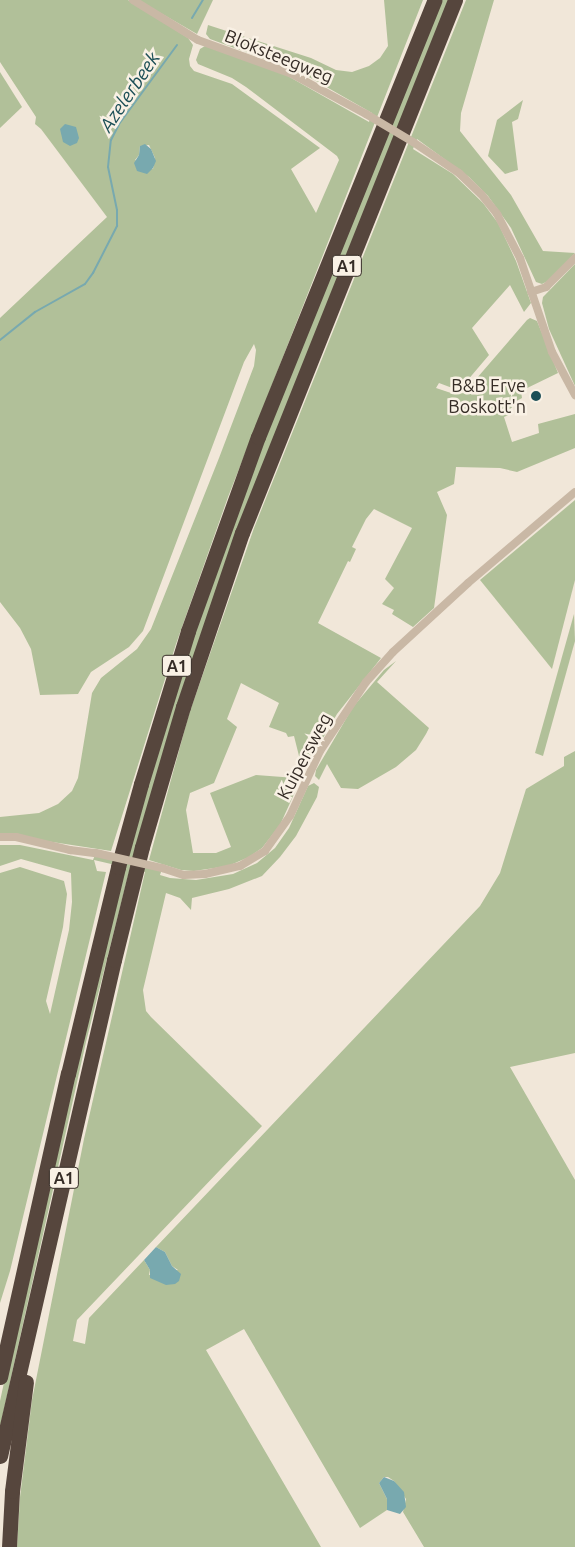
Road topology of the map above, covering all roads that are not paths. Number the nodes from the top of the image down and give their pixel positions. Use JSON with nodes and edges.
{"nodes":[{"id":1,"x":133,"y":0,"type":"edge"},
{"id":2,"x":435,"y":0,"type":"edge"},
{"id":3,"x":455,"y":0,"type":"edge"},
{"id":4,"x":575,"y":258,"type":"edge"},
{"id":5,"x":531,"y":292,"type":"junction"},
{"id":6,"x":575,"y":395,"type":"edge"},
{"id":7,"x":575,"y":492,"type":"edge"},
{"id":8,"x":0,"y":837,"type":"edge"},
{"id":9,"x":24,"y":1271,"type":"junction"},
{"id":10,"x":36,"y":1302,"type":"junction"},
{"id":11,"x":0,"y":1336,"type":"edge"},
{"id":12,"x":0,"y":1377,"type":"edge"},
{"id":13,"x":0,"y":1456,"type":"edge"},
{"id":14,"x":9,"y":1547,"type":"edge"}],
"edges":[{"from":1,"to":5,"type":"street","name":"Bloksteegweg","bridge":true},
{"from":2,"to":9,"type":"highway","number":"A1"},
{"from":3,"to":10,"type":"highway","number":"A1"},
{"from":4,"to":5,"type":"street"},
{"from":5,"to":6,"type":"street","name":"Bloksteegweg"},
{"from":7,"to":8,"type":"street","name":"Kuipersweg","bridge":true},
{"from":9,"to":11,"type":"highway","number":"A1"},
{"from":9,"to":12,"type":"highway"},
{"from":10,"to":13,"type":"highway"},
{"from":10,"to":14,"type":"highway","number":"A1"}]}
